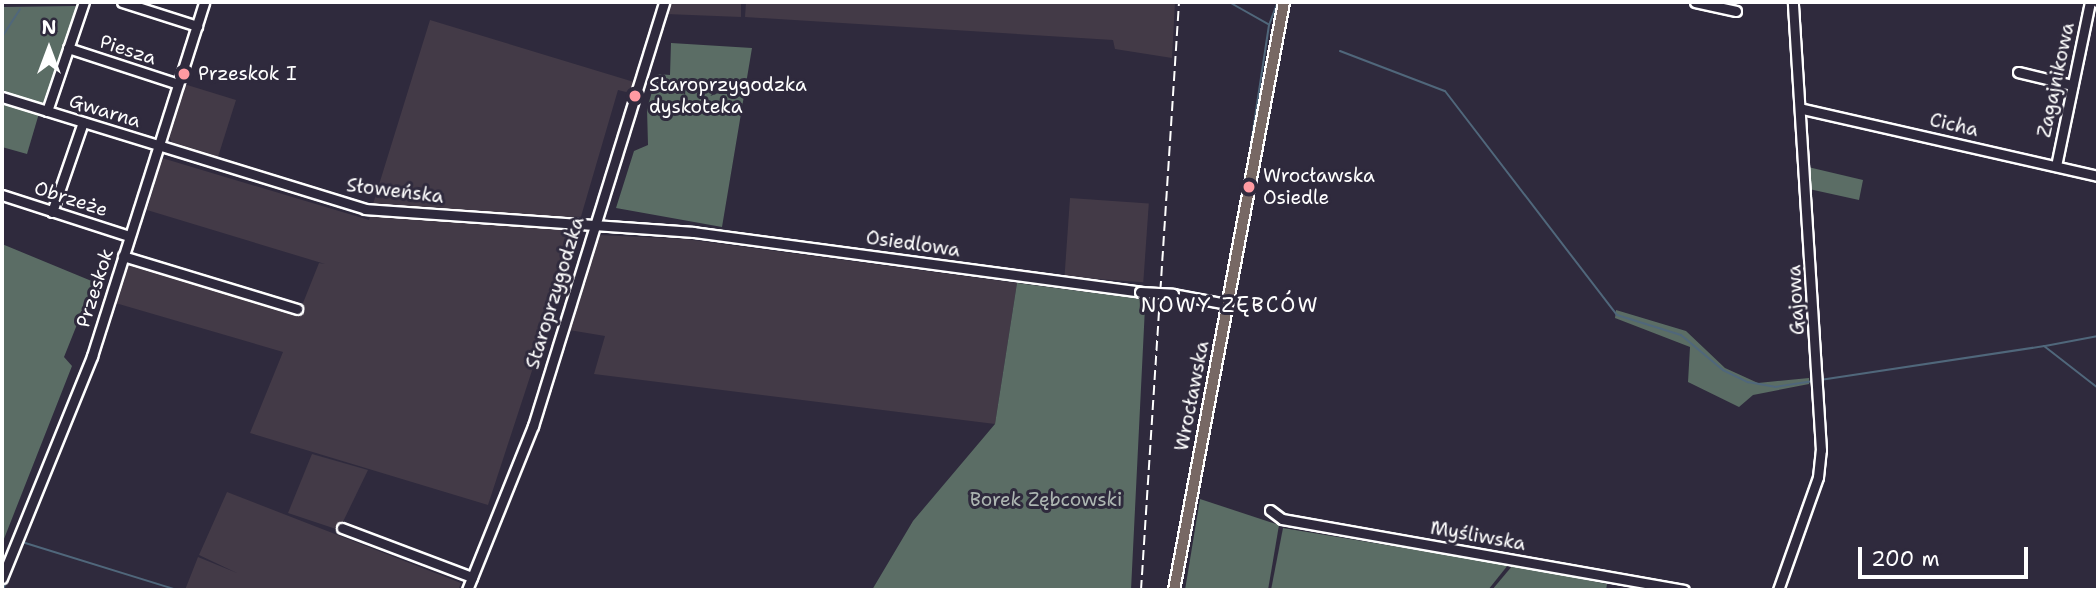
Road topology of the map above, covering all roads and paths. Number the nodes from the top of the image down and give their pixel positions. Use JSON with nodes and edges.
{"nodes":[{"id":1,"x":84,"y":2,"type":"edge"},
{"id":2,"x":122,"y":2,"type":"edge"},
{"id":3,"x":204,"y":2,"type":"edge"},
{"id":4,"x":664,"y":2,"type":"edge"},
{"id":5,"x":1284,"y":2,"type":"edge"},
{"id":6,"x":1695,"y":2,"type":"edge"},
{"id":7,"x":1793,"y":2,"type":"edge"},
{"id":8,"x":2090,"y":2,"type":"edge"},
{"id":9,"x":1736,"y":11,"type":"dead end"},
{"id":10,"x":197,"y":26,"type":"junction"},
{"id":11,"x":68,"y":48,"type":"junction"},
{"id":12,"x":2018,"y":72,"type":"dead end"},
{"id":13,"x":178,"y":84,"type":"junction"},
{"id":14,"x":2072,"y":85,"type":"junction"},
{"id":15,"x":2,"y":97,"type":"edge"},
{"id":16,"x":1803,"y":109,"type":"junction"},
{"id":17,"x":47,"y":111,"type":"junction"},
{"id":18,"x":83,"y":122,"type":"junction"},
{"id":19,"x":158,"y":147,"type":"junction"},
{"id":20,"x":2056,"y":166,"type":"junction"},
{"id":21,"x":2098,"y":176,"type":"edge"},
{"id":22,"x":2,"y":195,"type":"edge"},
{"id":23,"x":52,"y":212,"type":"junction"},
{"id":24,"x":594,"y":227,"type":"junction"},
{"id":25,"x":130,"y":236,"type":"junction"},
{"id":26,"x":123,"y":256,"type":"junction"},
{"id":27,"x":1227,"y":304,"type":"junction"},
{"id":28,"x":298,"y":309,"type":"dead end"},
{"id":29,"x":1270,"y":510,"type":"dead end"},
{"id":30,"x":342,"y":528,"type":"dead end"},
{"id":31,"x":472,"y":577,"type":"junction"},
{"id":32,"x":2,"y":578,"type":"edge"},
{"id":33,"x":467,"y":590,"type":"edge"},
{"id":34,"x":1174,"y":590,"type":"edge"},
{"id":35,"x":1684,"y":590,"type":"edge"},
{"id":36,"x":1778,"y":590,"type":"edge"}],
"edges":[{"from":1,"to":11,"type":"street","name":"Piesza"},
{"from":2,"to":10,"type":"street"},
{"from":3,"to":10,"type":"street","name":"Przeskok"},
{"from":4,"to":24,"type":"street","name":"Staroprzygodzka"},
{"from":5,"to":27,"type":"main road","name":"Wrocławska"},
{"from":6,"to":9,"type":"street"},
{"from":7,"to":16,"type":"street","name":"Gajowa"},
{"from":8,"to":14,"type":"street","name":"Zagajnikowa"},
{"from":10,"to":13,"type":"street","name":"Przeskok"},
{"from":11,"to":13,"type":"street","name":"Piesza"},
{"from":11,"to":17,"type":"street","name":"Piesza"},
{"from":12,"to":14,"type":"street"},
{"from":13,"to":19,"type":"street","name":"Przeskok"},
{"from":14,"to":20,"type":"street","name":"Zagajnikowa"},
{"from":15,"to":17,"type":"street","name":"Gwarna"},
{"from":16,"to":20,"type":"street","name":"Cicha"},
{"from":16,"to":36,"type":"street","name":"Gajowa"},
{"from":17,"to":18,"type":"street","name":"Gwarna"},
{"from":18,"to":19,"type":"street","name":"Gwarna"},
{"from":18,"to":23,"type":"street"},
{"from":19,"to":24,"type":"street","name":"Słoweńska"},
{"from":19,"to":25,"type":"street","name":"Przeskok"},
{"from":20,"to":21,"type":"street","name":"Cicha"},
{"from":22,"to":23,"type":"street","name":"Obrzeże"},
{"from":23,"to":25,"type":"street","name":"Obrzeże"},
{"from":24,"to":27,"type":"street","name":"Osiedlowa","bridge":true},
{"from":24,"to":31,"type":"street","name":"Staroprzygodzka"},
{"from":25,"to":26,"type":"street","name":"Przeskok"},
{"from":26,"to":28,"type":"street"},
{"from":26,"to":32,"type":"street","name":"Przeskok"},
{"from":27,"to":34,"type":"main road","name":"Wrocławska"},
{"from":29,"to":35,"type":"street","name":"Myśliwska"},
{"from":30,"to":31,"type":"street"},
{"from":31,"to":33,"type":"street","name":"Staroprzygodzka"}]}
